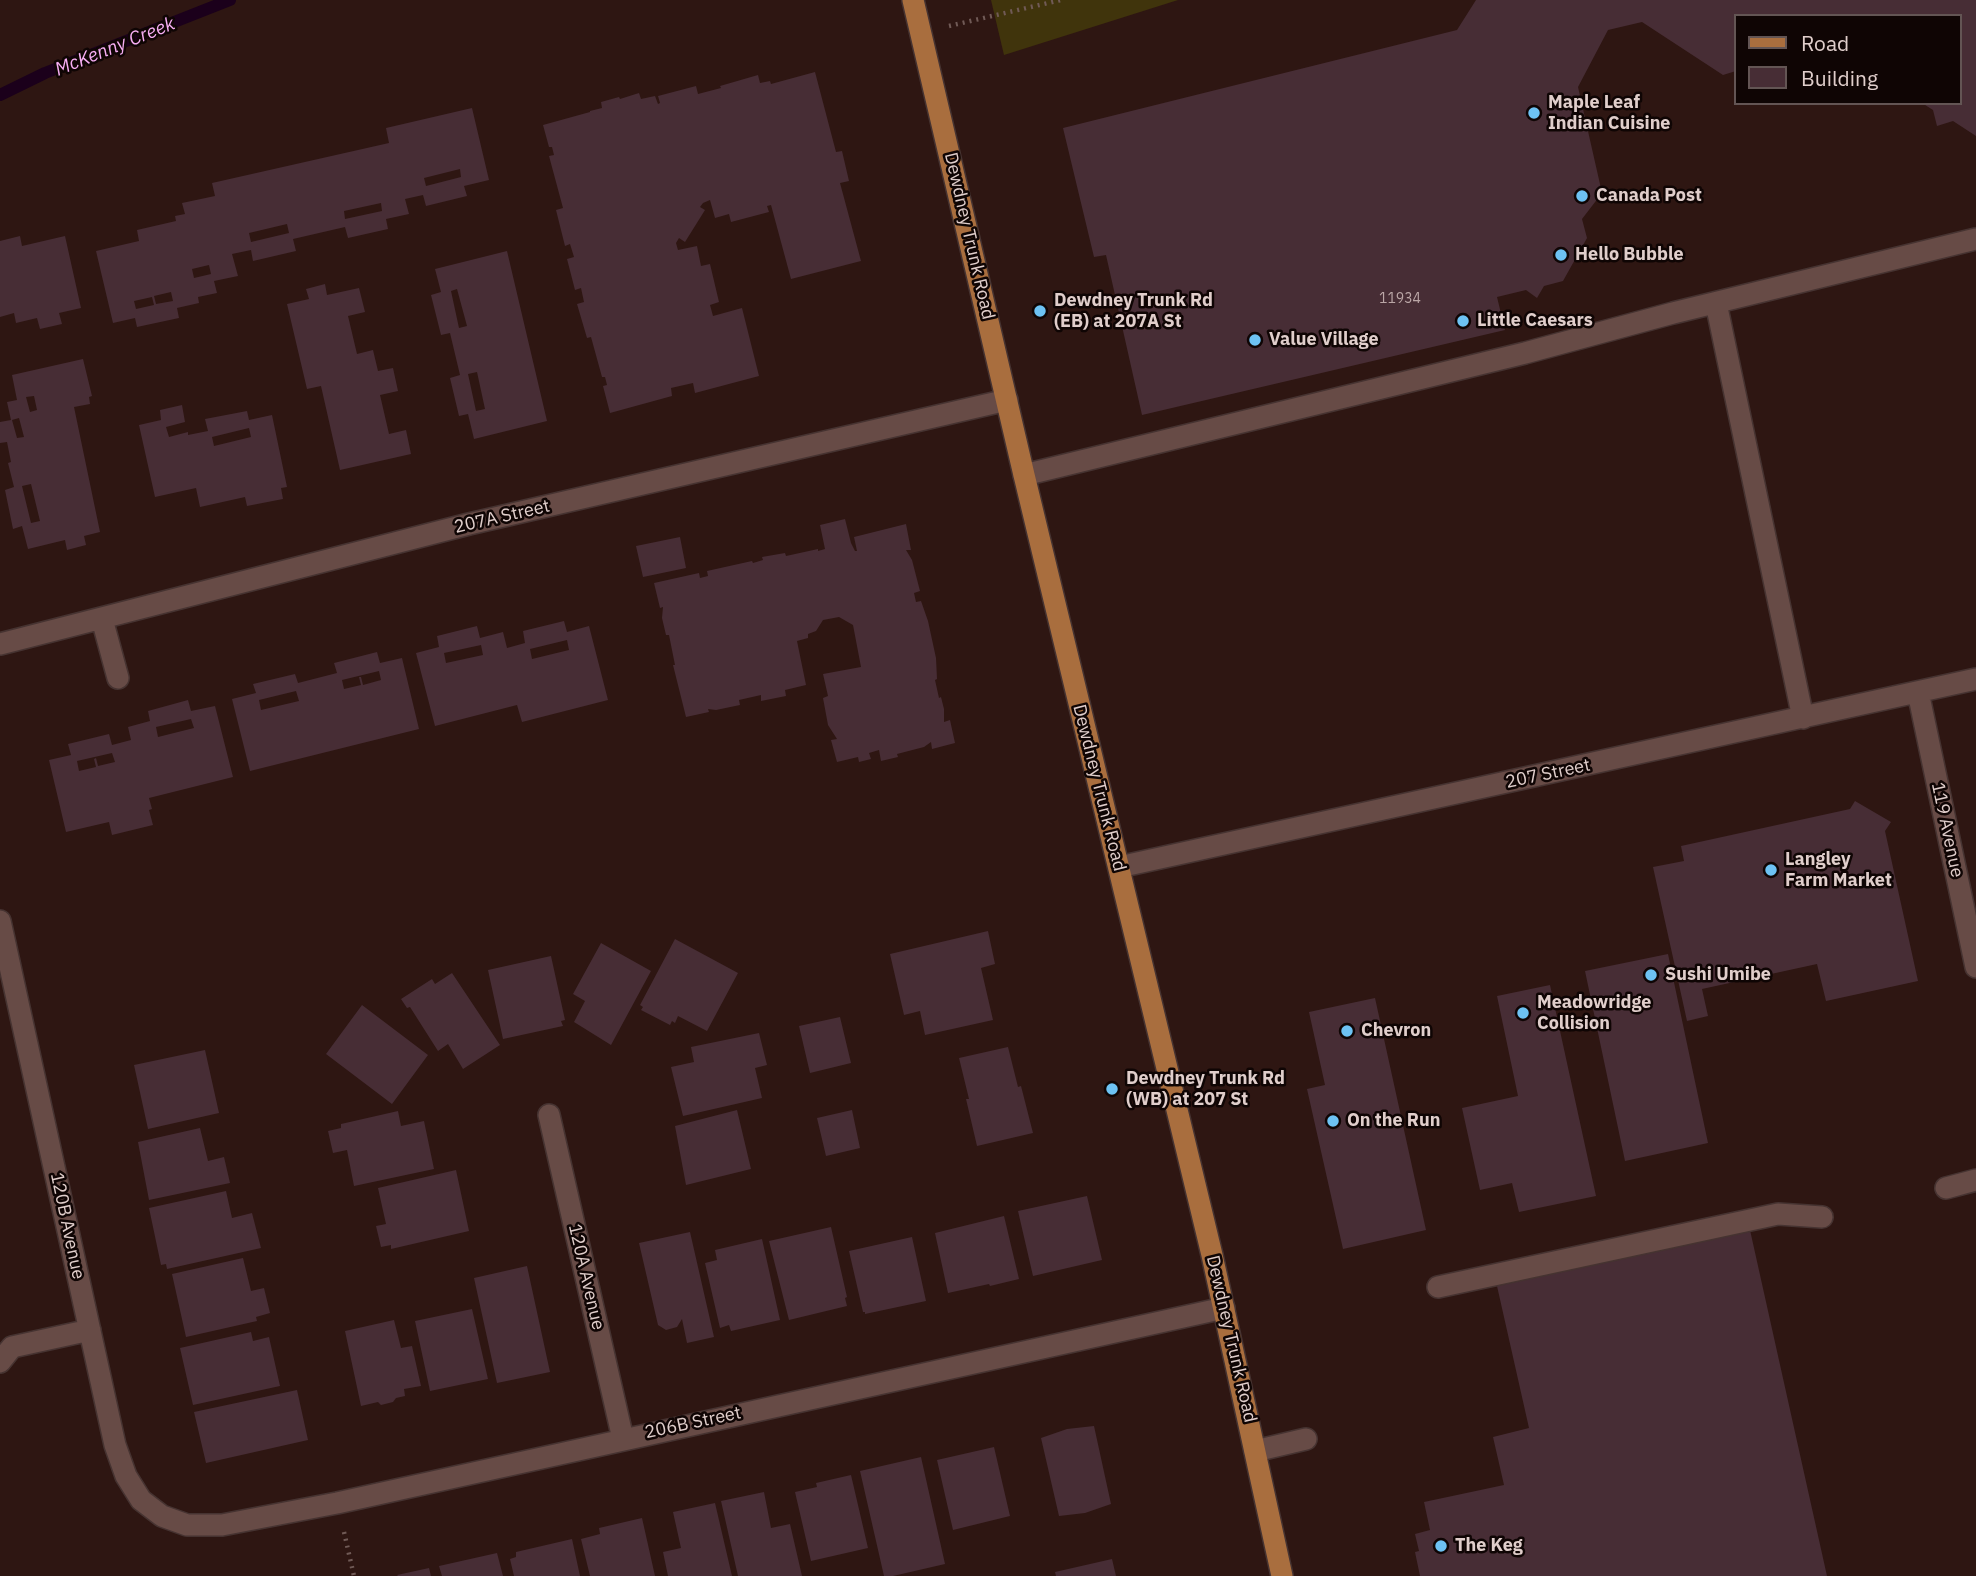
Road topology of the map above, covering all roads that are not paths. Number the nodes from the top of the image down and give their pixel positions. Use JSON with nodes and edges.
{"nodes":[{"id":1,"x":914,"y":0,"type":"edge"},
{"id":2,"x":1976,"y":239,"type":"edge"},
{"id":3,"x":1716,"y":303,"type":"junction"},
{"id":4,"x":1007,"y":400,"type":"junction"},
{"id":5,"x":1024,"y":475,"type":"junction"},
{"id":6,"x":102,"y":619,"type":"junction"},
{"id":7,"x":0,"y":644,"type":"edge"},
{"id":8,"x":118,"y":678,"type":"dead end"},
{"id":9,"x":1976,"y":679,"type":"edge"},
{"id":10,"x":1918,"y":692,"type":"junction"},
{"id":11,"x":1804,"y":718,"type":"junction"},
{"id":12,"x":1119,"y":867,"type":"junction"},
{"id":13,"x":0,"y":921,"type":"edge"},
{"id":14,"x":1976,"y":967,"type":"edge"},
{"id":15,"x":549,"y":1115,"type":"dead end"},
{"id":16,"x":1976,"y":1180,"type":"edge"},
{"id":17,"x":1947,"y":1188,"type":"dead end"},
{"id":18,"x":1822,"y":1217,"type":"dead end"},
{"id":19,"x":1438,"y":1287,"type":"dead end"},
{"id":20,"x":1224,"y":1308,"type":"junction"},
{"id":21,"x":90,"y":1330,"type":"junction"},
{"id":22,"x":0,"y":1362,"type":"edge"},
{"id":23,"x":623,"y":1438,"type":"junction"},
{"id":24,"x":1306,"y":1439,"type":"dead end"},
{"id":25,"x":1255,"y":1451,"type":"junction"},
{"id":26,"x":162,"y":1516,"type":"joint"},
{"id":27,"x":1282,"y":1576,"type":"edge"}],
"edges":[{"from":1,"to":4,"type":"main road","name":"Dewdney Trunk Road"},
{"from":2,"to":3,"type":"street"},
{"from":3,"to":5,"type":"street"},
{"from":3,"to":11,"type":"street"},
{"from":4,"to":5,"type":"main road","name":"Dewdney Trunk Road"},
{"from":4,"to":6,"type":"street","name":"207A Street"},
{"from":5,"to":12,"type":"main road","name":"Dewdney Trunk Road"},
{"from":6,"to":7,"type":"street","name":"207A Street"},
{"from":6,"to":8,"type":"street"},
{"from":9,"to":10,"type":"street","name":"207 Street"},
{"from":10,"to":11,"type":"street","name":"207 Street"},
{"from":10,"to":14,"type":"street","name":"119 Avenue"},
{"from":11,"to":12,"type":"street","name":"207 Street"},
{"from":12,"to":20,"type":"main road","name":"Dewdney Trunk Road"},
{"from":13,"to":21,"type":"street","name":"120B Avenue"},
{"from":15,"to":23,"type":"street","name":"120A Avenue"},
{"from":16,"to":17,"type":"street"},
{"from":18,"to":19,"type":"street"},
{"from":20,"to":23,"type":"street","name":"206B Street"},
{"from":20,"to":25,"type":"main road","name":"Dewdney Trunk Road"},
{"from":21,"to":22,"type":"street"},
{"from":21,"to":26,"type":"street","name":"120B Avenue"},
{"from":23,"to":26,"type":"street","name":"206B Street"},
{"from":24,"to":25,"type":"street"},
{"from":25,"to":27,"type":"main road","name":"Dewdney Trunk Road"}]}
